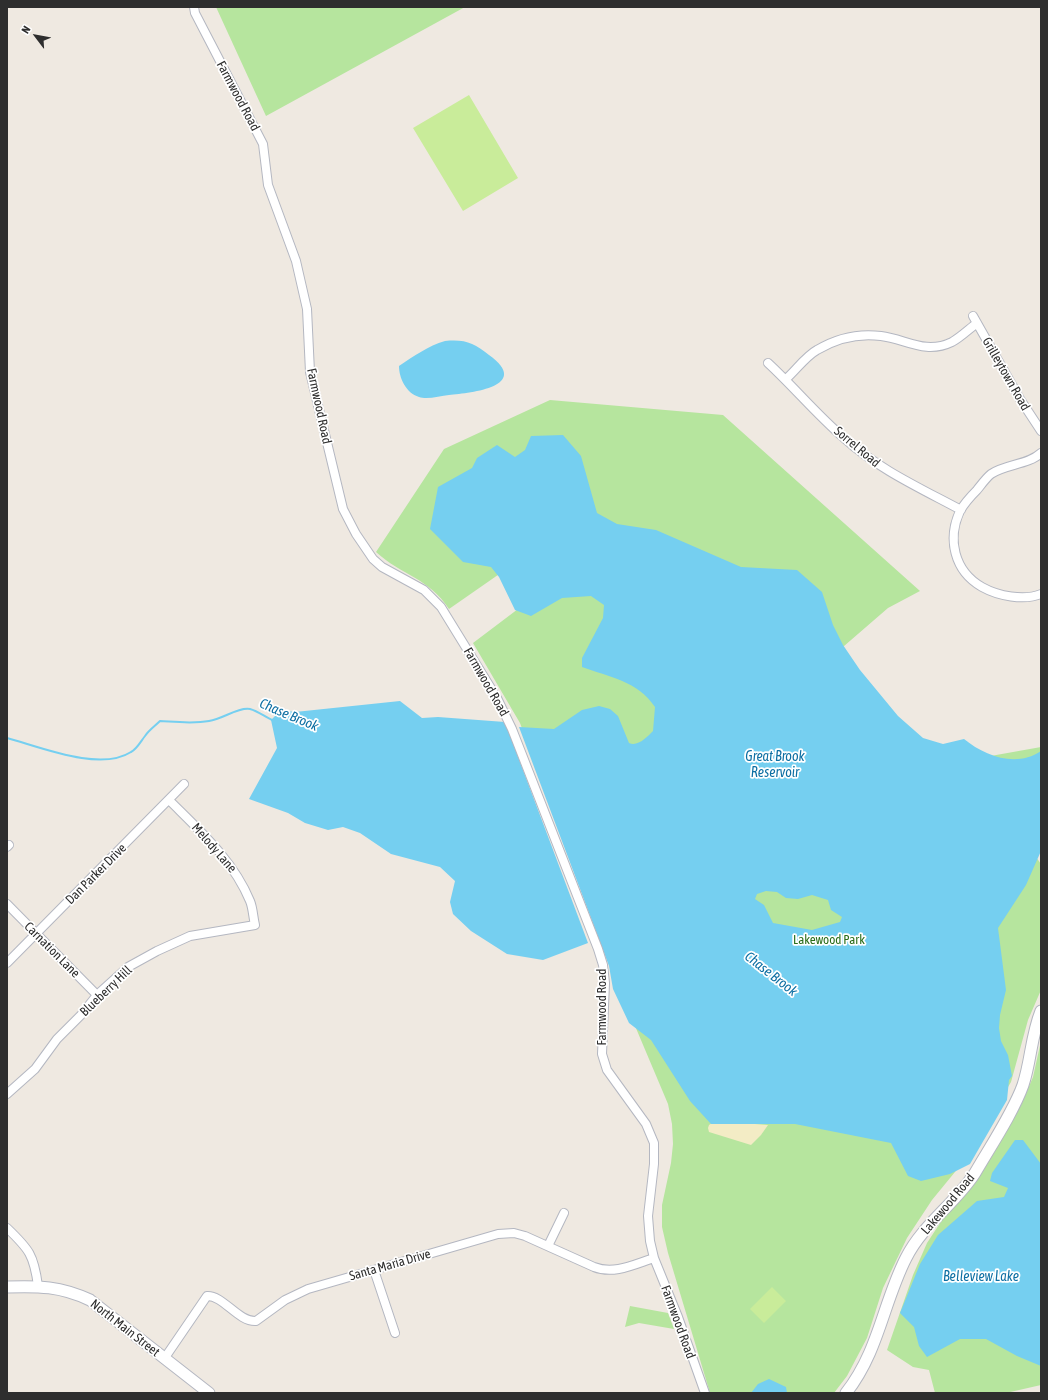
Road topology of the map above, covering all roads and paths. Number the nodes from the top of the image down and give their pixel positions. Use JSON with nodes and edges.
{"nodes":[{"id":1,"x":194,"y":7,"type":"edge"},
{"id":2,"x":768,"y":363,"type":"dead end"},
{"id":3,"x":786,"y":379,"type":"junction"},
{"id":4,"x":1041,"y":431,"type":"edge"},
{"id":5,"x":1041,"y":452,"type":"edge"},
{"id":6,"x":960,"y":510,"type":"junction"},
{"id":7,"x":1041,"y":594,"type":"edge"},
{"id":8,"x":184,"y":784,"type":"dead end"},
{"id":9,"x":169,"y":800,"type":"junction"},
{"id":10,"x":7,"y":904,"type":"edge"},
{"id":11,"x":255,"y":925,"type":"joint"},
{"id":12,"x":36,"y":935,"type":"junction"},
{"id":13,"x":7,"y":963,"type":"edge"},
{"id":14,"x":97,"y":995,"type":"junction"},
{"id":15,"x":1041,"y":1012,"type":"edge"},
{"id":16,"x":7,"y":1094,"type":"edge"},
{"id":17,"x":564,"y":1213,"type":"dead end"},
{"id":18,"x":7,"y":1228,"type":"edge"},
{"id":19,"x":548,"y":1246,"type":"junction"},
{"id":20,"x":654,"y":1258,"type":"junction"},
{"id":21,"x":374,"y":1270,"type":"junction"},
{"id":22,"x":38,"y":1286,"type":"junction"},
{"id":23,"x":7,"y":1287,"type":"edge"},
{"id":24,"x":395,"y":1333,"type":"dead end"},
{"id":25,"x":164,"y":1359,"type":"junction"},
{"id":26,"x":210,"y":1393,"type":"edge"},
{"id":27,"x":704,"y":1393,"type":"edge"},
{"id":28,"x":846,"y":1393,"type":"edge"}],
"edges":[{"from":1,"to":20,"type":"street","name":"Farmwood Road"},
{"from":2,"to":3,"type":"street","name":"Sorrel Road"},
{"from":3,"to":4,"type":"street","name":"Grilleytown Road"},
{"from":3,"to":6,"type":"street","name":"Sorrel Road"},
{"from":5,"to":6,"type":"street"},
{"from":6,"to":7,"type":"street"},
{"from":8,"to":9,"type":"street","name":"Dan Parker Drive"},
{"from":9,"to":11,"type":"street","name":"Melody Lane"},
{"from":9,"to":12,"type":"street","name":"Dan Parker Drive"},
{"from":10,"to":12,"type":"street","name":"Carnation Lane"},
{"from":11,"to":14,"type":"street","name":"Blueberry Hill"},
{"from":12,"to":13,"type":"street","name":"Dan Parker Drive"},
{"from":12,"to":14,"type":"street","name":"Carnation Lane"},
{"from":14,"to":16,"type":"street","name":"Blueberry Hill"},
{"from":15,"to":28,"type":"main road","name":"Lakewood Road"},
{"from":17,"to":19,"type":"street"},
{"from":18,"to":22,"type":"street"},
{"from":19,"to":20,"type":"street","name":"Santa Maria Drive"},
{"from":19,"to":21,"type":"street","name":"Santa Maria Drive"},
{"from":20,"to":27,"type":"street","name":"Farmwood Road"},
{"from":21,"to":24,"type":"street"},
{"from":21,"to":25,"type":"street","name":"Santa Maria Drive"},
{"from":22,"to":23,"type":"main road","name":"North Main Street"},
{"from":22,"to":25,"type":"main road","name":"North Main Street"},
{"from":25,"to":26,"type":"main road","name":"North Main Street"}]}
